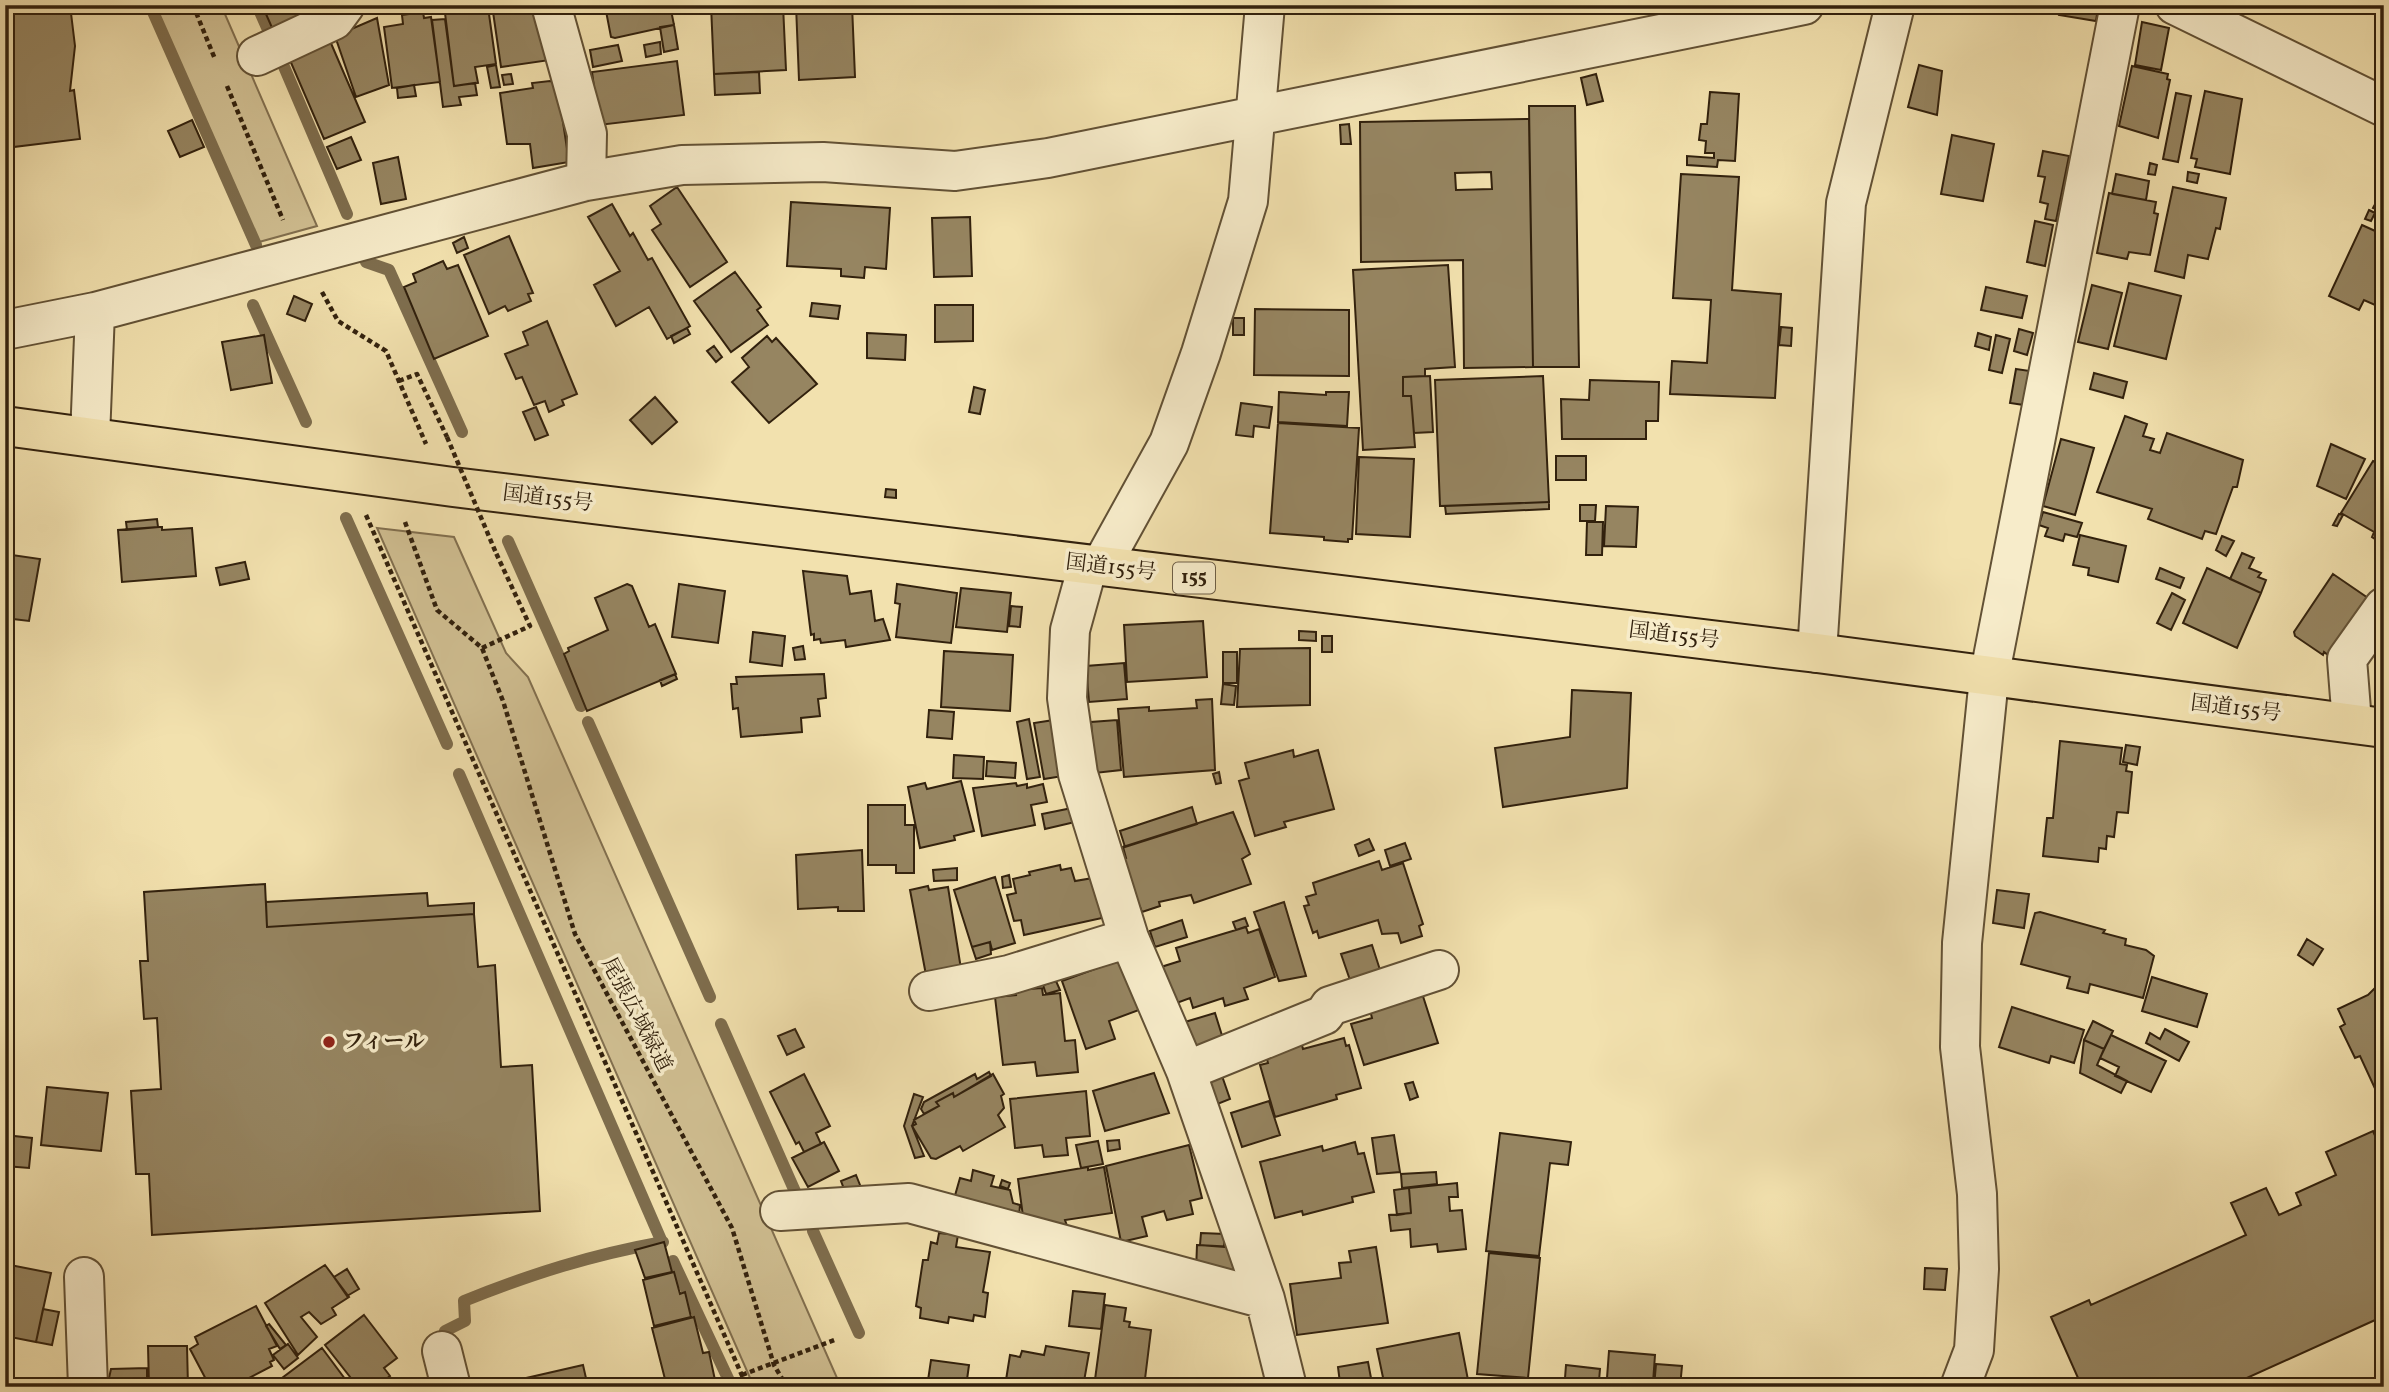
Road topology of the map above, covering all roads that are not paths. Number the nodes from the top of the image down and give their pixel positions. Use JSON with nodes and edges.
{"nodes":[{"id":1,"x":345,"y":5,"type":"edge"},
{"id":2,"x":551,"y":5,"type":"edge"},
{"id":3,"x":1265,"y":5,"type":"edge"},
{"id":4,"x":1804,"y":5,"type":"edge"},
{"id":5,"x":1895,"y":5,"type":"edge"},
{"id":6,"x":2120,"y":5,"type":"edge"},
{"id":7,"x":2175,"y":5,"type":"edge"},
{"id":8,"x":257,"y":56,"type":"dead end"},
{"id":9,"x":2384,"y":107,"type":"edge"},
{"id":10,"x":1256,"y":115,"type":"junction"},
{"id":11,"x":586,"y":181,"type":"junction"},
{"id":12,"x":94,"y":312,"type":"junction"},
{"id":13,"x":5,"y":330,"type":"edge"},
{"id":14,"x":5,"y":426,"type":"edge"},
{"id":15,"x":90,"y":437,"type":"junction"},
{"id":16,"x":1094,"y":566,"type":"junction"},
{"id":17,"x":2384,"y":607,"type":"edge"},
{"id":18,"x":1817,"y":653,"type":"junction"},
{"id":19,"x":1989,"y":678,"type":"junction"},
{"id":20,"x":2368,"y":726,"type":"edge"},
{"id":21,"x":1129,"y":938,"type":"junction"},
{"id":22,"x":1439,"y":970,"type":"dead end"},
{"id":23,"x":929,"y":991,"type":"dead end"},
{"id":24,"x":1186,"y":1071,"type":"junction"},
{"id":25,"x":780,"y":1211,"type":"dead end"},
{"id":26,"x":84,"y":1277,"type":"dead end"},
{"id":27,"x":1265,"y":1299,"type":"junction"},
{"id":28,"x":88,"y":1387,"type":"edge"},
{"id":29,"x":1287,"y":1387,"type":"edge"},
{"id":30,"x":1960,"y":1387,"type":"edge"}],
"edges":[{"from":1,"to":8,"type":"street"},
{"from":2,"to":11,"type":"street"},
{"from":3,"to":10,"type":"street"},
{"from":4,"to":10,"type":"street"},
{"from":5,"to":18,"type":"street"},
{"from":6,"to":19,"type":"street"},
{"from":7,"to":9,"type":"street"},
{"from":10,"to":11,"type":"street"},
{"from":10,"to":16,"type":"street"},
{"from":11,"to":12,"type":"street"},
{"from":12,"to":13,"type":"street"},
{"from":12,"to":15,"type":"street"},
{"from":14,"to":15,"type":"highway","name":"国道155号","number":"155"},
{"from":15,"to":16,"type":"highway","name":"国道155号","number":"155"},
{"from":16,"to":18,"type":"highway","name":"国道155号","number":"155"},
{"from":16,"to":21,"type":"street"},
{"from":17,"to":20,"type":"street"},
{"from":18,"to":19,"type":"highway","name":"国道155号","number":"155"},
{"from":19,"to":20,"type":"highway","name":"国道155号","number":"155"},
{"from":19,"to":30,"type":"street"},
{"from":21,"to":23,"type":"street"},
{"from":21,"to":24,"type":"street"},
{"from":22,"to":24,"type":"street"},
{"from":24,"to":27,"type":"street"},
{"from":25,"to":27,"type":"street"},
{"from":26,"to":28,"type":"street"},
{"from":27,"to":29,"type":"street"}]}
